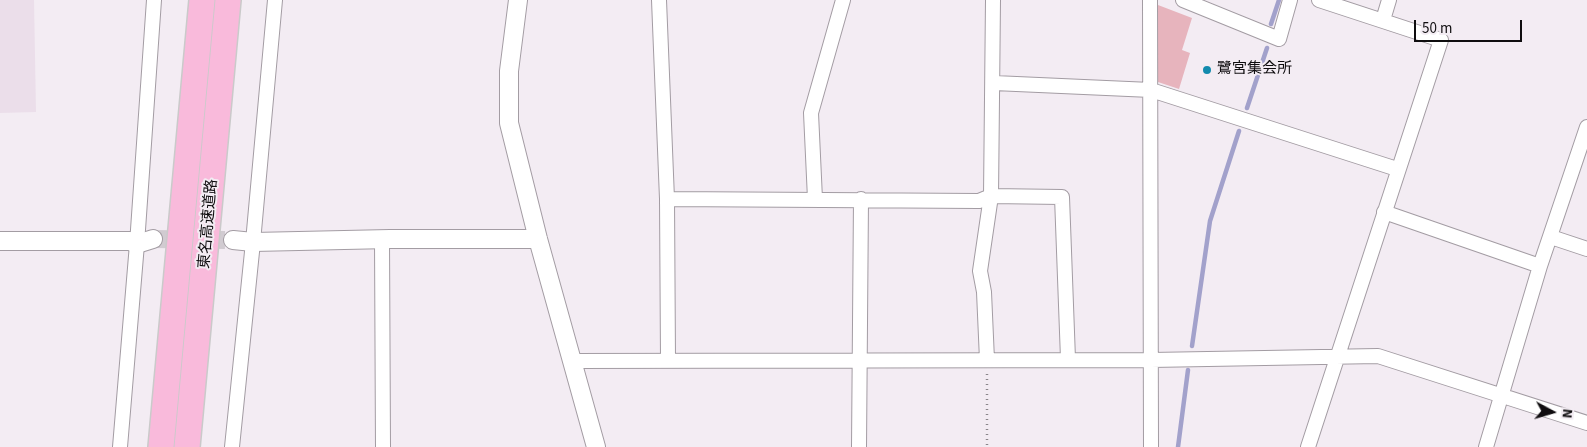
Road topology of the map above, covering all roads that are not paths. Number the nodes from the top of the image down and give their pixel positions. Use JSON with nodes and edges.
{"nodes":[{"id":1,"x":154,"y":0,"type":"edge"},
{"id":2,"x":275,"y":0,"type":"edge"},
{"id":3,"x":518,"y":0,"type":"edge"},
{"id":4,"x":659,"y":0,"type":"edge"},
{"id":5,"x":843,"y":0,"type":"edge"},
{"id":6,"x":993,"y":0,"type":"edge"},
{"id":7,"x":1150,"y":0,"type":"edge"},
{"id":8,"x":1183,"y":0,"type":"edge"},
{"id":9,"x":1290,"y":0,"type":"edge"},
{"id":10,"x":1319,"y":0,"type":"edge"},
{"id":11,"x":1389,"y":0,"type":"edge"},
{"id":12,"x":202,"y":3,"type":"edge"},
{"id":13,"x":228,"y":3,"type":"edge"},
{"id":14,"x":1383,"y":20,"type":"junction"},
{"id":15,"x":994,"y":83,"type":"junction"},
{"id":16,"x":1151,"y":90,"type":"junction"},
{"id":17,"x":1587,"y":127,"type":"edge"},
{"id":18,"x":1397,"y":169,"type":"junction"},
{"id":19,"x":991,"y":196,"type":"junction"},
{"id":20,"x":667,"y":199,"type":"junction"},
{"id":21,"x":815,"y":199,"type":"junction"},
{"id":22,"x":861,"y":199,"type":"junction"},
{"id":23,"x":1384,"y":212,"type":"junction"},
{"id":24,"x":1551,"y":237,"type":"junction"},
{"id":25,"x":538,"y":239,"type":"junction"},
{"id":26,"x":233,"y":240,"type":"tunnel mouth"},
{"id":27,"x":382,"y":240,"type":"junction"},
{"id":28,"x":0,"y":241,"type":"edge"},
{"id":29,"x":145,"y":242,"type":"junction"},
{"id":30,"x":254,"y":242,"type":"junction"},
{"id":31,"x":1587,"y":249,"type":"edge"},
{"id":32,"x":1540,"y":266,"type":"junction"},
{"id":33,"x":1336,"y":357,"type":"junction"},
{"id":34,"x":1068,"y":359,"type":"junction"},
{"id":35,"x":668,"y":360,"type":"junction"},
{"id":36,"x":987,"y":360,"type":"junction"},
{"id":37,"x":1151,"y":360,"type":"junction"},
{"id":38,"x":573,"y":361,"type":"junction"},
{"id":39,"x":860,"y":361,"type":"junction"},
{"id":40,"x":1502,"y":395,"type":"junction"},
{"id":41,"x":1587,"y":424,"type":"edge"},
{"id":42,"x":120,"y":447,"type":"edge"},
{"id":43,"x":161,"y":447,"type":"edge"},
{"id":44,"x":187,"y":447,"type":"edge"},
{"id":45,"x":232,"y":447,"type":"edge"},
{"id":46,"x":383,"y":447,"type":"edge"},
{"id":47,"x":596,"y":447,"type":"edge"},
{"id":48,"x":859,"y":447,"type":"edge"},
{"id":49,"x":1152,"y":447,"type":"edge"},
{"id":50,"x":1308,"y":447,"type":"edge"},
{"id":51,"x":1486,"y":447,"type":"edge"}],
"edges":[{"from":1,"to":29,"type":"street"},
{"from":2,"to":30,"type":"street"},
{"from":3,"to":25,"type":"street"},
{"from":4,"to":20,"type":"street"},
{"from":5,"to":21,"type":"street"},
{"from":6,"to":15,"type":"street"},
{"from":7,"to":16,"type":"street"},
{"from":8,"to":9,"type":"street"},
{"from":10,"to":14,"type":"street"},
{"from":11,"to":14,"type":"street"},
{"from":12,"to":43,"type":"highway","name":"東名高速道路"},
{"from":13,"to":44,"type":"highway","name":"東名高速道路"},
{"from":14,"to":18,"type":"street"},
{"from":15,"to":16,"type":"street"},
{"from":15,"to":19,"type":"street"},
{"from":16,"to":18,"type":"street"},
{"from":16,"to":37,"type":"street"},
{"from":17,"to":24,"type":"street"},
{"from":18,"to":23,"type":"street"},
{"from":19,"to":22,"type":"street"},
{"from":19,"to":34,"type":"street"},
{"from":19,"to":36,"type":"street"},
{"from":20,"to":21,"type":"street"},
{"from":20,"to":35,"type":"street"},
{"from":21,"to":22,"type":"street"},
{"from":22,"to":39,"type":"street"},
{"from":23,"to":32,"type":"street"},
{"from":23,"to":33,"type":"street"},
{"from":24,"to":31,"type":"street"},
{"from":24,"to":32,"type":"street"},
{"from":25,"to":27,"type":"street"},
{"from":25,"to":38,"type":"street"},
{"from":26,"to":30,"type":"street"},
{"from":27,"to":30,"type":"street"},
{"from":27,"to":46,"type":"street"},
{"from":28,"to":29,"type":"street"},
{"from":29,"to":42,"type":"street"},
{"from":30,"to":45,"type":"street"},
{"from":32,"to":40,"type":"street"},
{"from":33,"to":37,"type":"street"},
{"from":33,"to":40,"type":"street"},
{"from":33,"to":50,"type":"street"},
{"from":34,"to":36,"type":"street"},
{"from":34,"to":37,"type":"street"},
{"from":35,"to":38,"type":"street"},
{"from":35,"to":39,"type":"street"},
{"from":36,"to":39,"type":"street"},
{"from":37,"to":49,"type":"street"},
{"from":38,"to":47,"type":"street"},
{"from":39,"to":48,"type":"street"},
{"from":40,"to":41,"type":"street"},
{"from":40,"to":51,"type":"street"}]}
